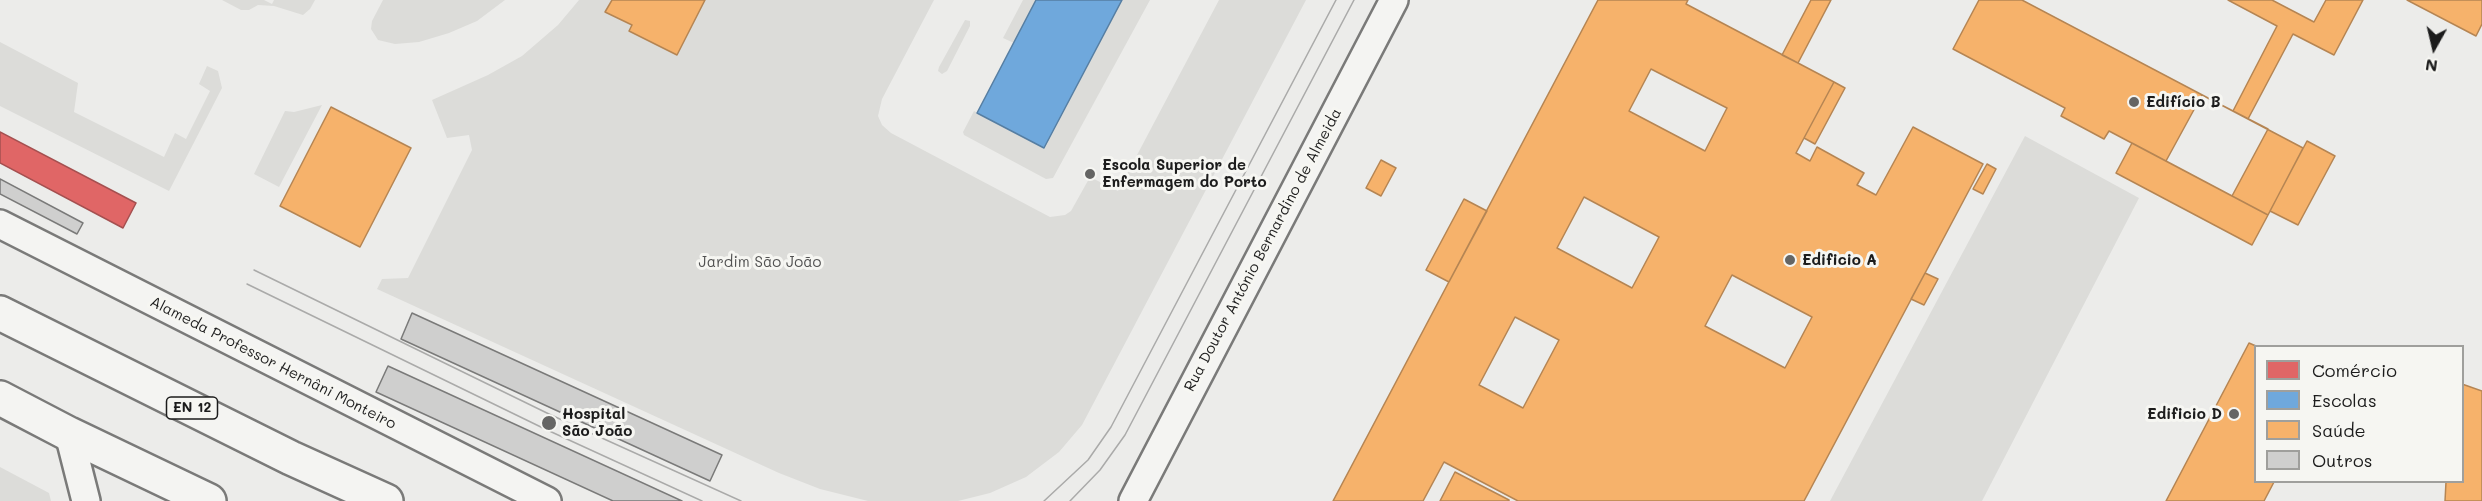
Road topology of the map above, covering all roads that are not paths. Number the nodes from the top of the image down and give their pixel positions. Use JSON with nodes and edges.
{"nodes":[{"id":1,"x":1394,"y":0,"type":"edge"},
{"id":2,"x":0,"y":224,"type":"edge"},
{"id":3,"x":0,"y":313,"type":"edge"},
{"id":4,"x":0,"y":398,"type":"edge"},
{"id":5,"x":69,"y":434,"type":"junction"},
{"id":6,"x":189,"y":498,"type":"edge"},
{"id":7,"x":86,"y":501,"type":"edge"},
{"id":8,"x":386,"y":501,"type":"edge"},
{"id":9,"x":547,"y":501,"type":"edge"},
{"id":10,"x":1133,"y":501,"type":"edge"}],
"edges":[{"from":1,"to":10,"type":"street","name":"Rua Doutor António Bernardino de Almeida"},
{"from":2,"to":9,"type":"street","name":"Alameda Professor Hernâni Monteiro"},
{"from":3,"to":8,"type":"main road","number":"EN 12"},
{"from":4,"to":5,"type":"main road"},
{"from":5,"to":6,"type":"main road"},
{"from":5,"to":7,"type":"street"}]}
